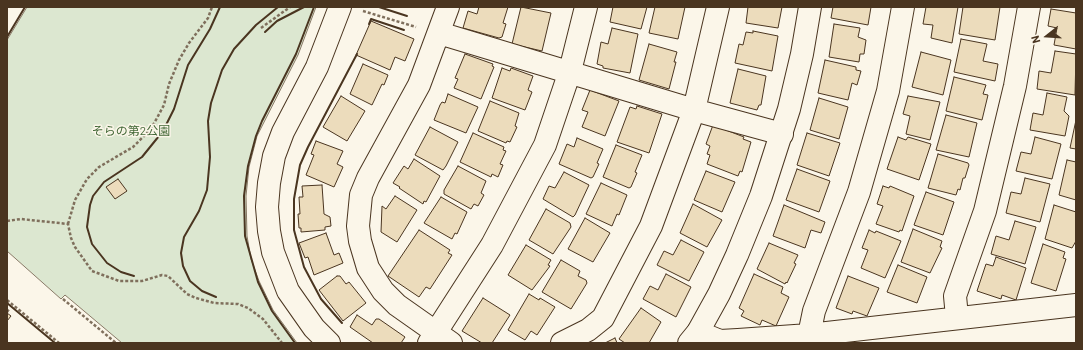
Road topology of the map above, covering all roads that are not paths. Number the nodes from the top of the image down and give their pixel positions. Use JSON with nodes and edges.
{"nodes":[{"id":1,"x":340,"y":7,"type":"edge"},
{"id":2,"x":448,"y":7,"type":"edge"},
{"id":3,"x":586,"y":7,"type":"edge"},
{"id":4,"x":718,"y":7,"type":"edge"},
{"id":5,"x":810,"y":7,"type":"edge"},
{"id":6,"x":903,"y":7,"type":"edge"},
{"id":7,"x":1029,"y":7,"type":"edge"},
{"id":8,"x":439,"y":33,"type":"junction"},
{"id":9,"x":570,"y":71,"type":"junction"},
{"id":10,"x":694,"y":110,"type":"junction"},
{"id":11,"x":782,"y":134,"type":"junction"},
{"id":12,"x":1076,"y":305,"type":"edge"},
{"id":13,"x":957,"y":317,"type":"junction"},
{"id":14,"x":809,"y":335,"type":"junction"},
{"id":15,"x":694,"y":338,"type":"edge"},
{"id":16,"x":439,"y":339,"type":"edge"},
{"id":17,"x":329,"y":343,"type":"edge"},
{"id":18,"x":562,"y":343,"type":"edge"}],
"edges":[{"from":1,"to":17,"type":"street"},
{"from":2,"to":8,"type":"street"},
{"from":3,"to":9,"type":"street"},
{"from":4,"to":10,"type":"street"},
{"from":5,"to":11,"type":"street"},
{"from":6,"to":14,"type":"street"},
{"from":7,"to":13,"type":"street"},
{"from":8,"to":9,"type":"street"},
{"from":8,"to":16,"type":"street"},
{"from":9,"to":10,"type":"street"},
{"from":9,"to":16,"type":"street"},
{"from":10,"to":11,"type":"street"},
{"from":10,"to":18,"type":"street"},
{"from":11,"to":15,"type":"street"},
{"from":12,"to":13,"type":"street"},
{"from":13,"to":14,"type":"street"},
{"from":14,"to":15,"type":"street"}]}
